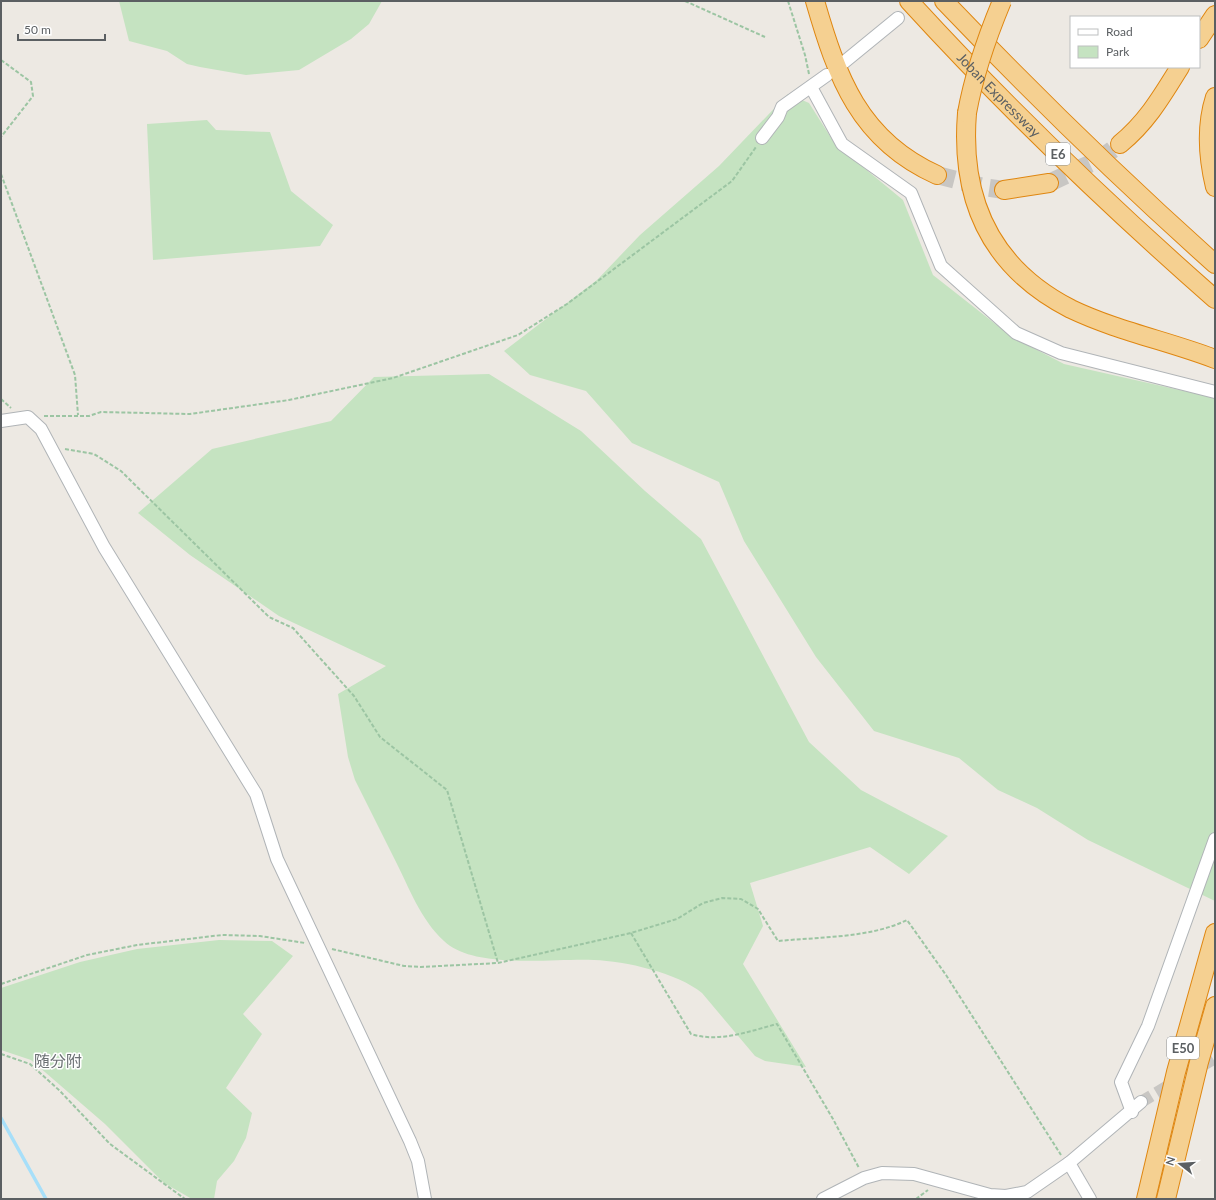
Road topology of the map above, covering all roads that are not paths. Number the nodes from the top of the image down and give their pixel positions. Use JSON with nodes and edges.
{"nodes":[{"id":1,"x":815,"y":1,"type":"edge"},
{"id":2,"x":909,"y":1,"type":"edge"},
{"id":3,"x":944,"y":1,"type":"edge"},
{"id":4,"x":1002,"y":1,"type":"edge"},
{"id":5,"x":1212,"y":1,"type":"edge"},
{"id":6,"x":1215,"y":15,"type":"edge"},
{"id":7,"x":898,"y":18,"type":"dead end"},
{"id":8,"x":1200,"y":23,"type":"edge"},
{"id":9,"x":1200,"y":38,"type":"edge"},
{"id":10,"x":843,"y":64,"type":"dead end"},
{"id":11,"x":1179,"y":68,"type":"edge"},
{"id":12,"x":827,"y":75,"type":"dead end"},
{"id":13,"x":811,"y":87,"type":"junction"},
{"id":14,"x":1215,"y":97,"type":"edge"},
{"id":15,"x":762,"y":138,"type":"road end"},
{"id":16,"x":1120,"y":144,"type":"tunnel mouth"},
{"id":17,"x":937,"y":175,"type":"tunnel mouth"},
{"id":18,"x":1048,"y":183,"type":"tunnel mouth"},
{"id":19,"x":1215,"y":186,"type":"edge"},
{"id":20,"x":1004,"y":190,"type":"tunnel mouth"},
{"id":21,"x":1215,"y":264,"type":"edge"},
{"id":22,"x":1215,"y":299,"type":"edge"},
{"id":23,"x":1215,"y":358,"type":"edge"},
{"id":24,"x":1215,"y":392,"type":"edge"},
{"id":25,"x":1,"y":421,"type":"edge"},
{"id":26,"x":1215,"y":839,"type":"edge"},
{"id":27,"x":1215,"y":933,"type":"edge"},
{"id":28,"x":1215,"y":1006,"type":"edge"},
{"id":29,"x":1141,"y":1102,"type":"tunnel mouth"},
{"id":30,"x":1132,"y":1112,"type":"junction"},
{"id":31,"x":1069,"y":1163,"type":"junction"},
{"id":32,"x":425,"y":1199,"type":"edge"},
{"id":33,"x":823,"y":1199,"type":"edge"},
{"id":34,"x":1090,"y":1199,"type":"edge"},
{"id":35,"x":1146,"y":1199,"type":"edge"},
{"id":36,"x":1166,"y":1199,"type":"edge"}],
"edges":[{"from":1,"to":17,"type":"highway"},
{"from":2,"to":22,"type":"highway","name":"Joban Expressway","number":"E6"},
{"from":3,"to":21,"type":"highway","name":"Joban Expressway","number":"E6"},
{"from":4,"to":23,"type":"highway","bridge":true},
{"from":5,"to":8,"type":"highway"},
{"from":6,"to":9,"type":"highway"},
{"from":7,"to":10,"type":"street"},
{"from":11,"to":16,"type":"highway"},
{"from":12,"to":13,"type":"street"},
{"from":13,"to":15,"type":"street"},
{"from":13,"to":24,"type":"street"},
{"from":14,"to":19,"type":"highway"},
{"from":18,"to":20,"type":"highway"},
{"from":25,"to":32,"type":"street"},
{"from":26,"to":30,"type":"street"},
{"from":27,"to":35,"type":"highway","number":"E50"},
{"from":28,"to":36,"type":"highway","number":"E50"},
{"from":29,"to":30,"type":"street"},
{"from":30,"to":31,"type":"street"},
{"from":31,"to":33,"type":"street"},
{"from":31,"to":34,"type":"street"}]}
